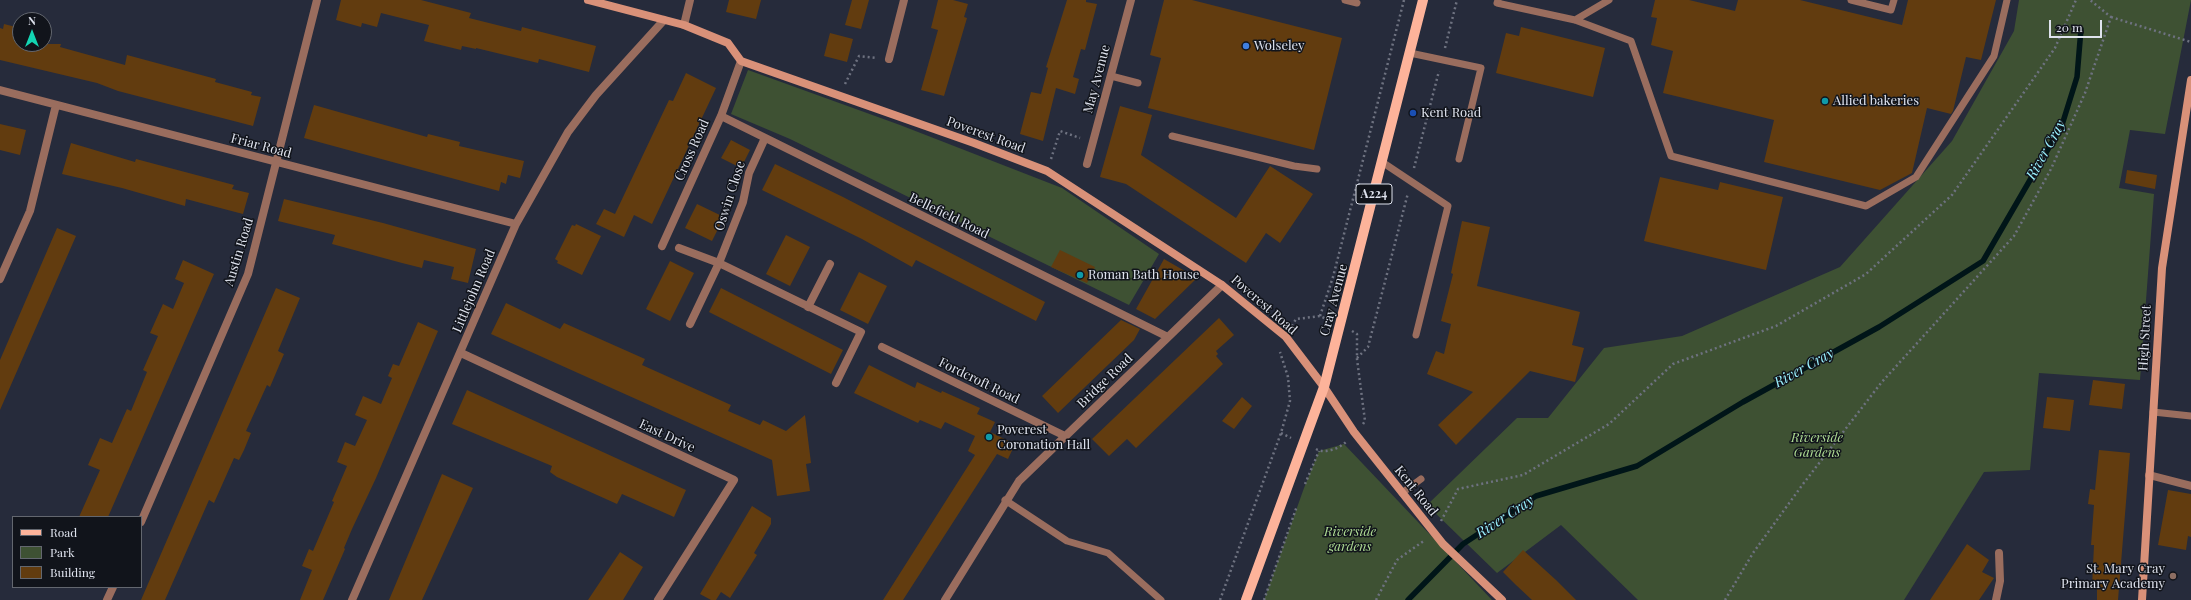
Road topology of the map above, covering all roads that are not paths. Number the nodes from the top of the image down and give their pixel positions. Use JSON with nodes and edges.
{"nodes":[{"id":1,"x":317,"y":0,"type":"edge"},
{"id":2,"x":588,"y":0,"type":"edge"},
{"id":3,"x":690,"y":0,"type":"edge"},
{"id":4,"x":904,"y":0,"type":"edge"},
{"id":5,"x":1131,"y":0,"type":"edge"},
{"id":6,"x":1345,"y":0,"type":"edge"},
{"id":7,"x":1423,"y":0,"type":"edge"},
{"id":8,"x":1498,"y":0,"type":"edge"},
{"id":9,"x":1609,"y":0,"type":"edge"},
{"id":10,"x":1851,"y":0,"type":"edge"},
{"id":11,"x":1894,"y":0,"type":"edge"},
{"id":12,"x":2007,"y":0,"type":"edge"},
{"id":13,"x":1357,"y":3,"type":"dead end"},
{"id":14,"x":664,"y":20,"type":"junction"},
{"id":15,"x":1575,"y":20,"type":"junction"},
{"id":16,"x":684,"y":25,"type":"junction"},
{"id":17,"x":1410,"y":53,"type":"junction"},
{"id":18,"x":889,"y":59,"type":"road end"},
{"id":19,"x":741,"y":61,"type":"junction"},
{"id":20,"x":1111,"y":76,"type":"junction"},
{"id":21,"x":2191,"y":80,"type":"edge"},
{"id":22,"x":1138,"y":83,"type":"dead end"},
{"id":23,"x":0,"y":90,"type":"edge"},
{"id":24,"x":2189,"y":104,"type":"edge"},
{"id":25,"x":56,"y":105,"type":"junction"},
{"id":26,"x":720,"y":116,"type":"junction"},
{"id":27,"x":1172,"y":136,"type":"dead end"},
{"id":28,"x":765,"y":138,"type":"junction"},
{"id":29,"x":1459,"y":159,"type":"dead end"},
{"id":30,"x":276,"y":162,"type":"junction"},
{"id":31,"x":1382,"y":162,"type":"junction"},
{"id":32,"x":1087,"y":164,"type":"dead end"},
{"id":33,"x":1317,"y":169,"type":"dead end"},
{"id":34,"x":516,"y":224,"type":"junction"},
{"id":35,"x":662,"y":246,"type":"dead end"},
{"id":36,"x":679,"y":248,"type":"dead end"},
{"id":37,"x":719,"y":263,"type":"junction"},
{"id":38,"x":830,"y":264,"type":"dead end"},
{"id":39,"x":0,"y":279,"type":"edge"},
{"id":40,"x":1222,"y":285,"type":"junction"},
{"id":41,"x":808,"y":307,"type":"junction"},
{"id":42,"x":690,"y":324,"type":"dead end"},
{"id":43,"x":1416,"y":335,"type":"dead end"},
{"id":44,"x":1168,"y":337,"type":"junction"},
{"id":45,"x":882,"y":347,"type":"dead end"},
{"id":46,"x":461,"y":353,"type":"junction"},
{"id":47,"x":836,"y":383,"type":"dead end"},
{"id":48,"x":1324,"y":387,"type":"junction"},
{"id":49,"x":2153,"y":412,"type":"junction"},
{"id":50,"x":2191,"y":416,"type":"edge"},
{"id":51,"x":1065,"y":436,"type":"junction"},
{"id":52,"x":2150,"y":475,"type":"junction"},
{"id":53,"x":1421,"y":479,"type":"dead end"},
{"id":54,"x":2191,"y":486,"type":"edge"},
{"id":55,"x":1402,"y":494,"type":"junction"},
{"id":56,"x":1005,"y":500,"type":"junction"},
{"id":57,"x":142,"y":520,"type":"edge"},
{"id":58,"x":1999,"y":553,"type":"dead end"},
{"id":59,"x":113,"y":588,"type":"edge"},
{"id":60,"x":107,"y":600,"type":"edge"},
{"id":61,"x":352,"y":600,"type":"edge"},
{"id":62,"x":658,"y":600,"type":"edge"},
{"id":63,"x":944,"y":600,"type":"edge"},
{"id":64,"x":1161,"y":600,"type":"edge"},
{"id":65,"x":1246,"y":600,"type":"edge"},
{"id":66,"x":1502,"y":600,"type":"edge"},
{"id":67,"x":1996,"y":600,"type":"edge"},
{"id":68,"x":2142,"y":600,"type":"edge"}],
"edges":[{"from":1,"to":30,"type":"street","name":"Austin Road"},
{"from":2,"to":14,"type":"street"},
{"from":3,"to":16,"type":"street"},
{"from":4,"to":18,"type":"street"},
{"from":5,"to":20,"type":"street","name":"May Avenue"},
{"from":6,"to":13,"type":"lane"},
{"from":7,"to":17,"type":"main road","name":"Cray Avenue","number":"A224"},
{"from":8,"to":15,"type":"lane"},
{"from":9,"to":15,"type":"lane"},
{"from":10,"to":11,"type":"lane"},
{"from":12,"to":15,"type":"lane"},
{"from":14,"to":16,"type":"street"},
{"from":14,"to":34,"type":"street","name":"Littlejohn Road"},
{"from":16,"to":19,"type":"street"},
{"from":17,"to":29,"type":"lane"},
{"from":17,"to":31,"type":"main road","name":"Cray Avenue","number":"A224"},
{"from":19,"to":26,"type":"street","name":"Cross Road"},
{"from":19,"to":40,"type":"street","name":"Poverest Road"},
{"from":20,"to":22,"type":"lane"},
{"from":20,"to":32,"type":"street","name":"May Avenue"},
{"from":21,"to":24,"type":"street","name":"High Street"},
{"from":23,"to":25,"type":"street","name":"Friar Road"},
{"from":24,"to":49,"type":"street","name":"High Street"},
{"from":25,"to":30,"type":"street","name":"Friar Road"},
{"from":25,"to":39,"type":"street"},
{"from":26,"to":28,"type":"street","name":"Bellefield Road"},
{"from":26,"to":35,"type":"street","name":"Cross Road"},
{"from":27,"to":33,"type":"lane"},
{"from":28,"to":37,"type":"street","name":"Oswin Close"},
{"from":28,"to":44,"type":"street","name":"Bellefield Road"},
{"from":30,"to":34,"type":"street","name":"Friar Road"},
{"from":30,"to":57,"type":"street","name":"Austin Road"},
{"from":31,"to":43,"type":"lane"},
{"from":31,"to":48,"type":"main road","name":"Cray Avenue","number":"A224"},
{"from":34,"to":46,"type":"street","name":"Littlejohn Road"},
{"from":36,"to":37,"type":"street"},
{"from":37,"to":41,"type":"street"},
{"from":37,"to":42,"type":"street","name":"Oswin Close"},
{"from":38,"to":41,"type":"street"},
{"from":40,"to":44,"type":"street","name":"Bridge Road"},
{"from":40,"to":48,"type":"street","name":"Poverest Road"},
{"from":41,"to":47,"type":"street"},
{"from":44,"to":51,"type":"street","name":"Bridge Road"},
{"from":45,"to":51,"type":"street","name":"Fordcroft Road"},
{"from":46,"to":61,"type":"street","name":"Littlejohn Road"},
{"from":46,"to":62,"type":"street","name":"East Drive"},
{"from":48,"to":55,"type":"street","name":"Kent Road"},
{"from":48,"to":65,"type":"main road","name":"Cray Avenue","number":"A224"},
{"from":49,"to":50,"type":"lane"},
{"from":49,"to":52,"type":"street","name":"High Street"},
{"from":51,"to":56,"type":"street","name":"Bridge Road"},
{"from":52,"to":54,"type":"street"},
{"from":52,"to":68,"type":"street","name":"High Street"},
{"from":53,"to":55,"type":"lane"},
{"from":55,"to":66,"type":"street","name":"Kent Road"},
{"from":56,"to":63,"type":"street","name":"Bridge Road"},
{"from":56,"to":64,"type":"lane"},
{"from":58,"to":67,"type":"street"},
{"from":59,"to":60,"type":"street"}]}
